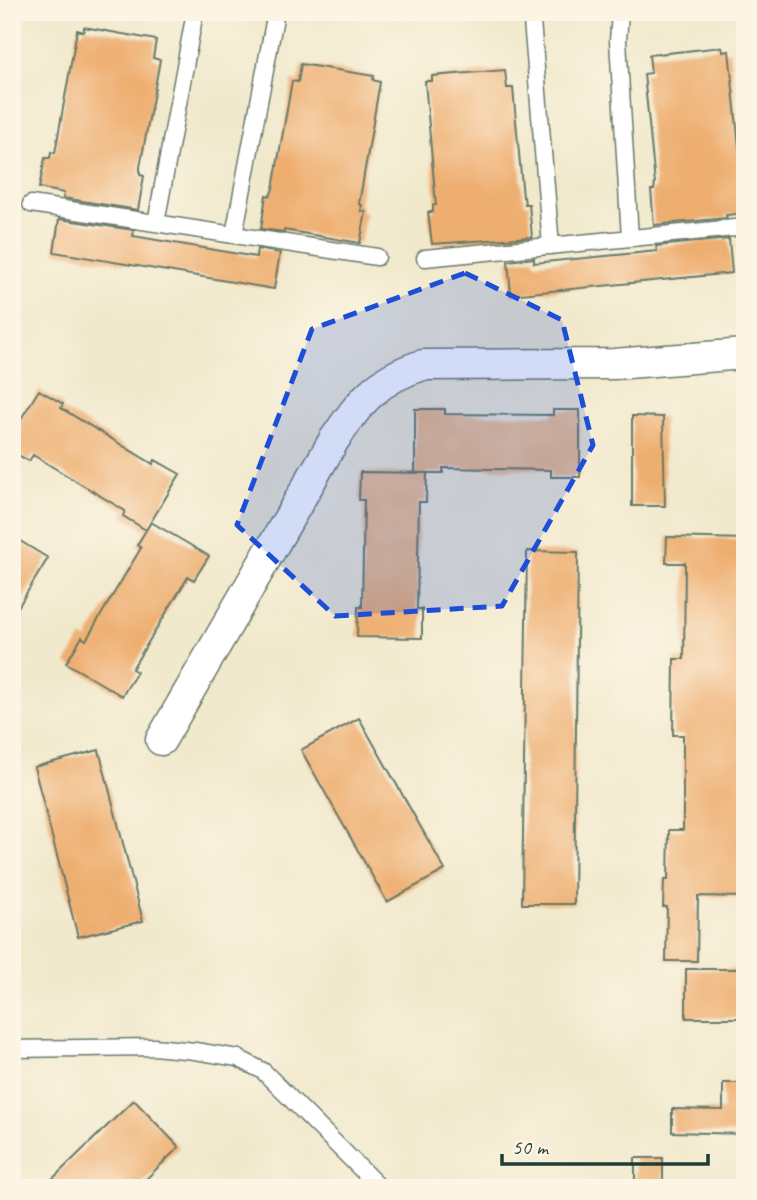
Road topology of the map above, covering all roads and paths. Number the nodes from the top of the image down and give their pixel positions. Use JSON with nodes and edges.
{"nodes":[{"id":1,"x":195,"y":12,"type":"edge"},
{"id":2,"x":276,"y":12,"type":"edge"},
{"id":3,"x":534,"y":12,"type":"edge"},
{"id":4,"x":620,"y":12,"type":"edge"},
{"id":5,"x":31,"y":204,"type":"dead end"},
{"id":6,"x":156,"y":223,"type":"junction"},
{"id":7,"x":745,"y":227,"type":"edge"},
{"id":8,"x":234,"y":235,"type":"junction"},
{"id":9,"x":630,"y":239,"type":"junction"},
{"id":10,"x":551,"y":246,"type":"junction"},
{"id":11,"x":377,"y":257,"type":"dead end"},
{"id":12,"x":425,"y":258,"type":"dead end"},
{"id":13,"x":745,"y":354,"type":"edge"},
{"id":14,"x":161,"y":740,"type":"dead end"},
{"id":15,"x":12,"y":1049,"type":"edge"},
{"id":16,"x":380,"y":1188,"type":"edge"}],
"edges":[{"from":1,"to":6,"type":"lane"},
{"from":2,"to":8,"type":"lane"},
{"from":3,"to":10,"type":"lane"},
{"from":4,"to":9,"type":"lane"},
{"from":5,"to":6,"type":"lane"},
{"from":6,"to":8,"type":"lane"},
{"from":7,"to":9,"type":"lane"},
{"from":8,"to":11,"type":"lane"},
{"from":9,"to":10,"type":"lane"},
{"from":10,"to":12,"type":"lane"},
{"from":13,"to":14,"type":"street"},
{"from":15,"to":16,"type":"lane"}]}
